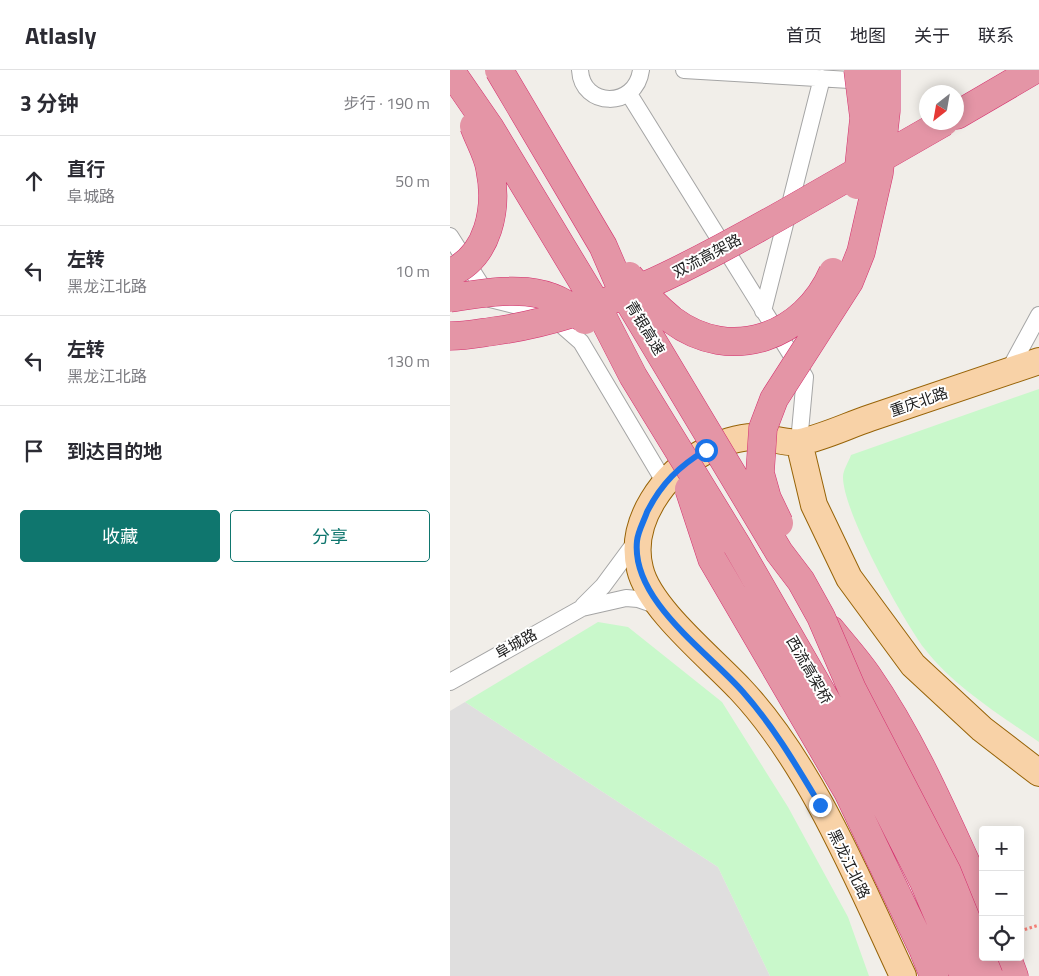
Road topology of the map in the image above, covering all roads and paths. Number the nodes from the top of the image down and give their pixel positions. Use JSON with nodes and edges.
{"nodes":[{"id":1,"x":499,"y":70,"type":"edge"},
{"id":2,"x":580,"y":70,"type":"edge"},
{"id":3,"x":641,"y":70,"type":"edge"},
{"id":4,"x":684,"y":70,"type":"edge"},
{"id":5,"x":858,"y":70,"type":"edge"},
{"id":6,"x":886,"y":70,"type":"edge"},
{"id":7,"x":894,"y":70,"type":"edge"},
{"id":8,"x":1034,"y":70,"type":"edge"},
{"id":9,"x":457,"y":76,"type":"edge"},
{"id":10,"x":822,"y":78,"type":"junction"},
{"id":11,"x":629,"y":94,"type":"junction"},
{"id":12,"x":964,"y":111,"type":"edge"},
{"id":13,"x":930,"y":130,"type":"edge"},
{"id":14,"x":450,"y":236,"type":"edge"},
{"id":15,"x":603,"y":246,"type":"junction"},
{"id":16,"x":450,"y":274,"type":"edge"},
{"id":17,"x":450,"y":298,"type":"edge"},
{"id":18,"x":764,"y":310,"type":"junction"},
{"id":19,"x":1039,"y":315,"type":"edge"},
{"id":20,"x":450,"y":336,"type":"edge"},
{"id":21,"x":1039,"y":361,"type":"edge"},
{"id":22,"x":1008,"y":372,"type":"junction"},
{"id":23,"x":633,"y":376,"type":"junction"},
{"id":24,"x":799,"y":442,"type":"junction"},
{"id":25,"x":676,"y":450,"type":"junction"},
{"id":26,"x":665,"y":482,"type":"junction"},
{"id":27,"x":637,"y":540,"type":"junction"},
{"id":28,"x":801,"y":581,"type":"junction"},
{"id":29,"x":661,"y":607,"type":"junction"},
{"id":30,"x":582,"y":608,"type":"junction"},
{"id":31,"x":821,"y":617,"type":"junction"},
{"id":32,"x":450,"y":682,"type":"edge"},
{"id":33,"x":1039,"y":774,"type":"edge"},
{"id":34,"x":979,"y":891,"type":"edge"},
{"id":35,"x":1039,"y":925,"type":"edge"},
{"id":36,"x":1024,"y":930,"type":"edge"},
{"id":37,"x":1008,"y":961,"type":"edge"},
{"id":38,"x":903,"y":976,"type":"edge"},
{"id":39,"x":934,"y":976,"type":"edge"},
{"id":40,"x":964,"y":976,"type":"edge"},
{"id":41,"x":990,"y":976,"type":"edge"},
{"id":42,"x":1014,"y":976,"type":"edge"}],
"edges":[{"from":1,"to":15,"type":"highway","name":"青银高速","bridge":true},
{"from":2,"to":11,"type":"street"},
{"from":3,"to":11,"type":"street"},
{"from":4,"to":10,"type":"street"},
{"from":5,"to":15,"type":"highway","bridge":true},
{"from":6,"to":28,"type":"highway","bridge":true},
{"from":7,"to":10,"type":"street"},
{"from":8,"to":12,"type":"highway"},
{"from":9,"to":16,"type":"highway","bridge":true},
{"from":9,"to":23,"type":"highway","name":"青银高速","bridge":true},
{"from":10,"to":18,"type":"street"},
{"from":11,"to":18,"type":"street"},
{"from":13,"to":20,"type":"highway","name":"双流高架路","bridge":true},
{"from":14,"to":26,"type":"street"},
{"from":15,"to":28,"type":"highway","name":"青银高速","bridge":true},
{"from":17,"to":23,"type":"highway","bridge":true},
{"from":18,"to":24,"type":"street"},
{"from":19,"to":22,"type":"street"},
{"from":21,"to":22,"type":"main road","name":"重庆北路"},
{"from":22,"to":24,"type":"main road","name":"重庆北路"},
{"from":23,"to":25,"type":"highway","name":"西流高架桥","bridge":true},
{"from":24,"to":26,"type":"main road","name":"阜城路"},
{"from":24,"to":33,"type":"main road"},
{"from":25,"to":39,"type":"highway","bridge":true},
{"from":25,"to":40,"type":"highway","name":"西流高架桥","bridge":true},
{"from":26,"to":27,"type":"main road","name":"阜城路"},
{"from":27,"to":29,"type":"main road","name":"黑龙江北路"},
{"from":27,"to":30,"type":"street","name":"阜城路"},
{"from":28,"to":31,"type":"highway","name":"西流高架桥","bridge":true},
{"from":29,"to":30,"type":"street","name":"阜城路"},
{"from":29,"to":38,"type":"main road","name":"黑龙江北路"},
{"from":30,"to":32,"type":"street","name":"阜城路"},
{"from":31,"to":34,"type":"highway","bridge":true},
{"from":31,"to":41,"type":"highway","name":"西流高架桥","bridge":true},
{"from":35,"to":36,"type":"path"},
{"from":37,"to":42,"type":"highway"}]}
